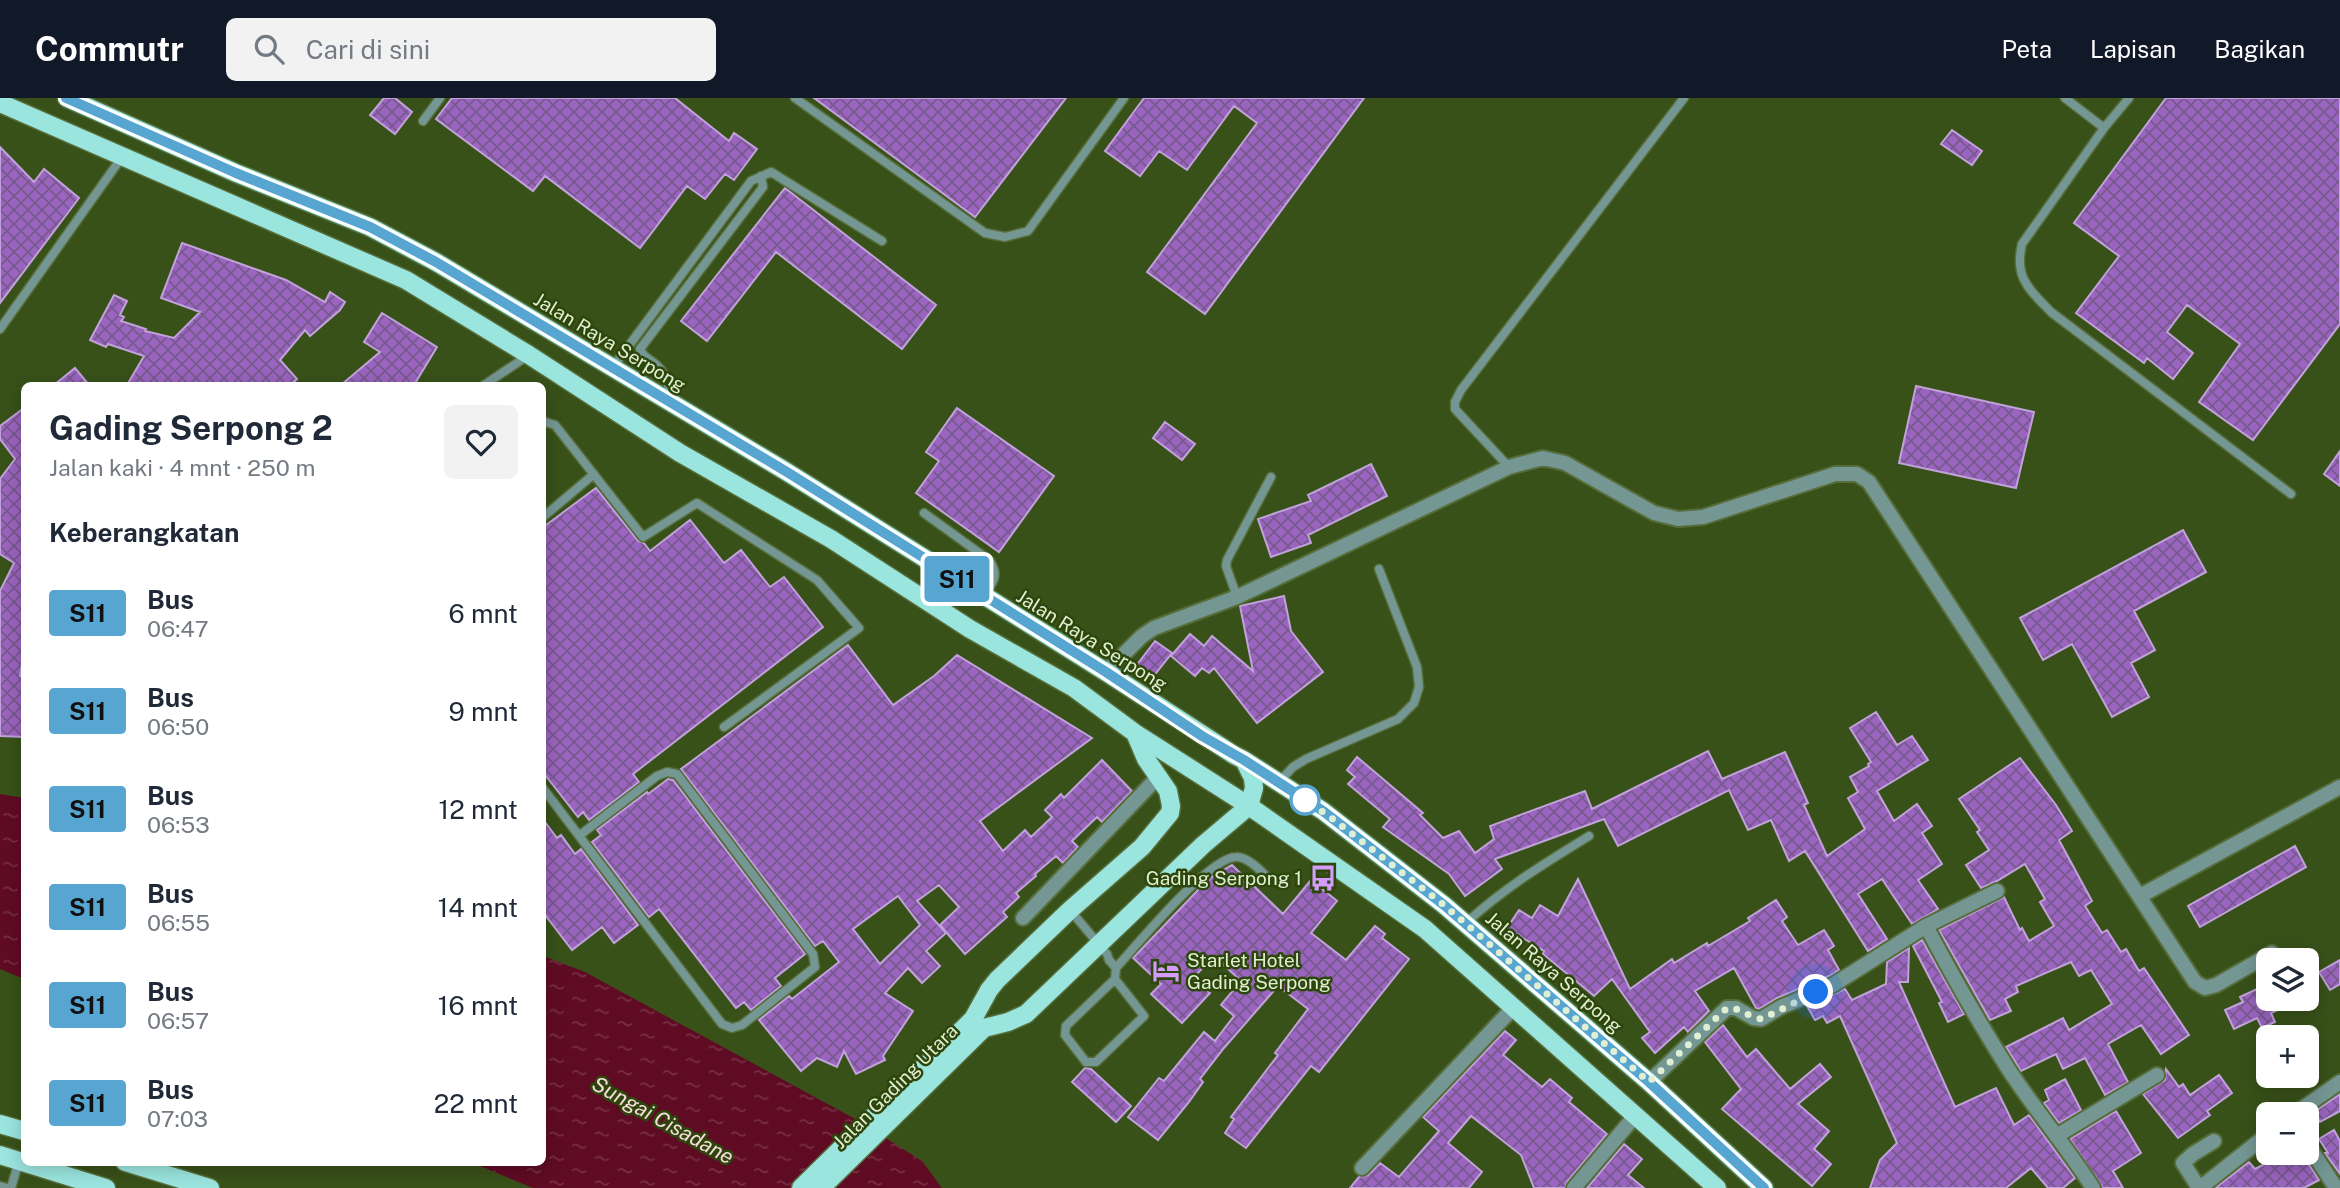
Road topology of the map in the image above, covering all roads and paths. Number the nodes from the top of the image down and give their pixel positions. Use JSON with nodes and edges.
{"nodes":[{"id":1,"x":66,"y":98,"type":"edge"},
{"id":2,"x":440,"y":98,"type":"edge"},
{"id":3,"x":795,"y":98,"type":"edge"},
{"id":4,"x":1124,"y":98,"type":"edge"},
{"id":5,"x":1684,"y":98,"type":"edge"},
{"id":6,"x":2065,"y":98,"type":"edge"},
{"id":7,"x":2129,"y":98,"type":"edge"},
{"id":8,"x":0,"y":103,"type":"edge"},
{"id":9,"x":423,"y":121,"type":"dead end"},
{"id":10,"x":2104,"y":128,"type":"junction"},
{"id":11,"x":122,"y":157,"type":"junction"},
{"id":12,"x":761,"y":176,"type":"junction"},
{"id":13,"x":882,"y":241,"type":"dead end"},
{"id":14,"x":661,"y":302,"type":"junction"},
{"id":15,"x":671,"y":309,"type":"junction"},
{"id":16,"x":0,"y":329,"type":"edge"},
{"id":17,"x":528,"y":355,"type":"junction"},
{"id":18,"x":613,"y":367,"type":"junction"},
{"id":19,"x":488,"y":382,"type":"edge"},
{"id":20,"x":670,"y":404,"type":"junction"},
{"id":21,"x":546,"y":422,"type":"edge"},
{"id":22,"x":1508,"y":467,"type":"junction"},
{"id":23,"x":594,"y":474,"type":"junction"},
{"id":24,"x":1271,"y":477,"type":"dead end"},
{"id":25,"x":2291,"y":494,"type":"dead end"},
{"id":26,"x":923,"y":513,"type":"dead end"},
{"id":27,"x":546,"y":515,"type":"edge"},
{"id":28,"x":1379,"y":569,"type":"dead end"},
{"id":29,"x":984,"y":596,"type":"junction"},
{"id":30,"x":1237,"y":597,"type":"junction"},
{"id":31,"x":1106,"y":672,"type":"junction"},
{"id":32,"x":724,"y":727,"type":"dead end"},
{"id":33,"x":1135,"y":733,"type":"junction"},
{"id":34,"x":1244,"y":760,"type":"junction"},
{"id":35,"x":1159,"y":776,"type":"junction"},
{"id":36,"x":1279,"y":782,"type":"junction"},
{"id":37,"x":2340,"y":787,"type":"edge"},
{"id":38,"x":546,"y":792,"type":"edge"},
{"id":39,"x":1249,"y":806,"type":"junction"},
{"id":40,"x":580,"y":835,"type":"junction"},
{"id":41,"x":1589,"y":836,"type":"dead end"},
{"id":42,"x":1271,"y":881,"type":"dead end"},
{"id":43,"x":1997,"y":891,"type":"dead end"},
{"id":44,"x":2140,"y":896,"type":"junction"},
{"id":45,"x":1070,"y":910,"type":"junction"},
{"id":46,"x":1023,"y":918,"type":"dead end"},
{"id":47,"x":1465,"y":924,"type":"junction"},
{"id":48,"x":1926,"y":926,"type":"junction"},
{"id":49,"x":1100,"y":952,"type":"junction"},
{"id":50,"x":2256,"y":962,"type":"edge"},
{"id":51,"x":1116,"y":968,"type":"junction"},
{"id":52,"x":1115,"y":979,"type":"junction"},
{"id":53,"x":1514,"y":1007,"type":"junction"},
{"id":54,"x":954,"y":1046,"type":"junction"},
{"id":55,"x":2157,"y":1075,"type":"dead end"},
{"id":56,"x":1649,"y":1082,"type":"junction"},
{"id":57,"x":2340,"y":1082,"type":"edge"},
{"id":58,"x":2312,"y":1102,"type":"edge"},
{"id":59,"x":1635,"y":1116,"type":"junction"},
{"id":60,"x":0,"y":1124,"type":"edge"},
{"id":61,"x":21,"y":1130,"type":"edge"},
{"id":62,"x":2057,"y":1135,"type":"junction"},
{"id":63,"x":2214,"y":1141,"type":"dead end"},
{"id":64,"x":2256,"y":1144,"type":"edge"},
{"id":65,"x":0,"y":1155,"type":"edge"},
{"id":66,"x":19,"y":1161,"type":"joint"},
{"id":67,"x":2319,"y":1162,"type":"edge"},
{"id":68,"x":35,"y":1166,"type":"edge"},
{"id":69,"x":138,"y":1166,"type":"edge"},
{"id":70,"x":1362,"y":1168,"type":"dead end"},
{"id":71,"x":0,"y":1186,"type":"edge"},
{"id":72,"x":9,"y":1188,"type":"edge"},
{"id":73,"x":106,"y":1188,"type":"edge"},
{"id":74,"x":210,"y":1188,"type":"edge"},
{"id":75,"x":801,"y":1188,"type":"edge"},
{"id":76,"x":821,"y":1188,"type":"edge"},
{"id":77,"x":1574,"y":1188,"type":"edge"},
{"id":78,"x":1717,"y":1188,"type":"edge"},
{"id":79,"x":1764,"y":1188,"type":"edge"},
{"id":80,"x":2093,"y":1188,"type":"edge"},
{"id":81,"x":2200,"y":1188,"type":"edge"},
{"id":82,"x":2336,"y":1188,"type":"edge"}],
"edges":[{"from":1,"to":18,"type":"main road","name":"Jalan Raya Serpong"},
{"from":2,"to":9,"type":"lane"},
{"from":3,"to":4,"type":"lane"},
{"from":5,"to":22,"type":"lane"},
{"from":6,"to":10,"type":"lane"},
{"from":7,"to":10,"type":"lane"},
{"from":8,"to":11,"type":"main road"},
{"from":10,"to":25,"type":"lane"},
{"from":11,"to":16,"type":"lane"},
{"from":11,"to":17,"type":"main road"},
{"from":12,"to":13,"type":"lane"},
{"from":12,"to":14,"type":"lane"},
{"from":12,"to":15,"type":"lane"},
{"from":14,"to":15,"type":"lane"},
{"from":14,"to":18,"type":"lane"},
{"from":15,"to":20,"type":"lane"},
{"from":17,"to":19,"type":"lane"},
{"from":17,"to":33,"type":"main road"},
{"from":18,"to":20,"type":"main road","name":"Jalan Raya Serpong"},
{"from":20,"to":29,"type":"main road","name":"Jalan Raya Serpong"},
{"from":21,"to":23,"type":"lane"},
{"from":22,"to":30,"type":"street"},
{"from":22,"to":44,"type":"street"},
{"from":23,"to":27,"type":"lane"},
{"from":23,"to":32,"type":"lane"},
{"from":24,"to":30,"type":"lane"},
{"from":26,"to":29,"type":"lane"},
{"from":28,"to":36,"type":"lane"},
{"from":29,"to":31,"type":"main road","name":"Jalan Raya Serpong"},
{"from":30,"to":31,"type":"street"},
{"from":31,"to":34,"type":"main road","name":"Jalan Raya Serpong"},
{"from":33,"to":35,"type":"main road","name":"Jalan Gading Utara"},
{"from":33,"to":39,"type":"main road"},
{"from":34,"to":36,"type":"main road","name":"Jalan Raya Serpong"},
{"from":34,"to":39,"type":"main road"},
{"from":35,"to":45,"type":"main road","name":"Jalan Gading Utara"},
{"from":35,"to":46,"type":"street"},
{"from":36,"to":47,"type":"main road","name":"Jalan Raya Serpong"},
{"from":37,"to":44,"type":"street"},
{"from":38,"to":40,"type":"lane"},
{"from":39,"to":49,"type":"main road","name":"Jalan Gading Utara"},
{"from":39,"to":53,"type":"main road"},
{"from":40,"to":40,"type":"lane"},
{"from":41,"to":47,"type":"lane"},
{"from":42,"to":51,"type":"lane"},
{"from":43,"to":48,"type":"street"},
{"from":44,"to":50,"type":"street"},
{"from":45,"to":49,"type":"lane"},
{"from":45,"to":54,"type":"main road","name":"Jalan Gading Utara"},
{"from":47,"to":56,"type":"main road","name":"Jalan Raya Serpong"},
{"from":48,"to":56,"type":"street"},
{"from":48,"to":62,"type":"street"},
{"from":49,"to":51,"type":"lane"},
{"from":49,"to":54,"type":"main road","name":"Jalan Gading Utara"},
{"from":51,"to":52,"type":"lane"},
{"from":52,"to":52,"type":"lane"},
{"from":53,"to":59,"type":"main road"},
{"from":53,"to":70,"type":"street"},
{"from":54,"to":75,"type":"main road","name":"Jalan Gading Utara"},
{"from":54,"to":76,"type":"main road","name":"Jalan Gading Utara"},
{"from":55,"to":62,"type":"street"},
{"from":56,"to":79,"type":"main road","name":"Jalan Raya Serpong"},
{"from":57,"to":58,"type":"street"},
{"from":59,"to":77,"type":"street"},
{"from":59,"to":78,"type":"main road"},
{"from":60,"to":61,"type":"main road"},
{"from":62,"to":80,"type":"street"},
{"from":63,"to":81,"type":"street"},
{"from":64,"to":81,"type":"street"},
{"from":65,"to":66,"type":"main road"},
{"from":66,"to":72,"type":"lane"},
{"from":67,"to":82,"type":"street"},
{"from":68,"to":73,"type":"main road"},
{"from":69,"to":74,"type":"main road"},
{"from":71,"to":72,"type":"lane"}]}
